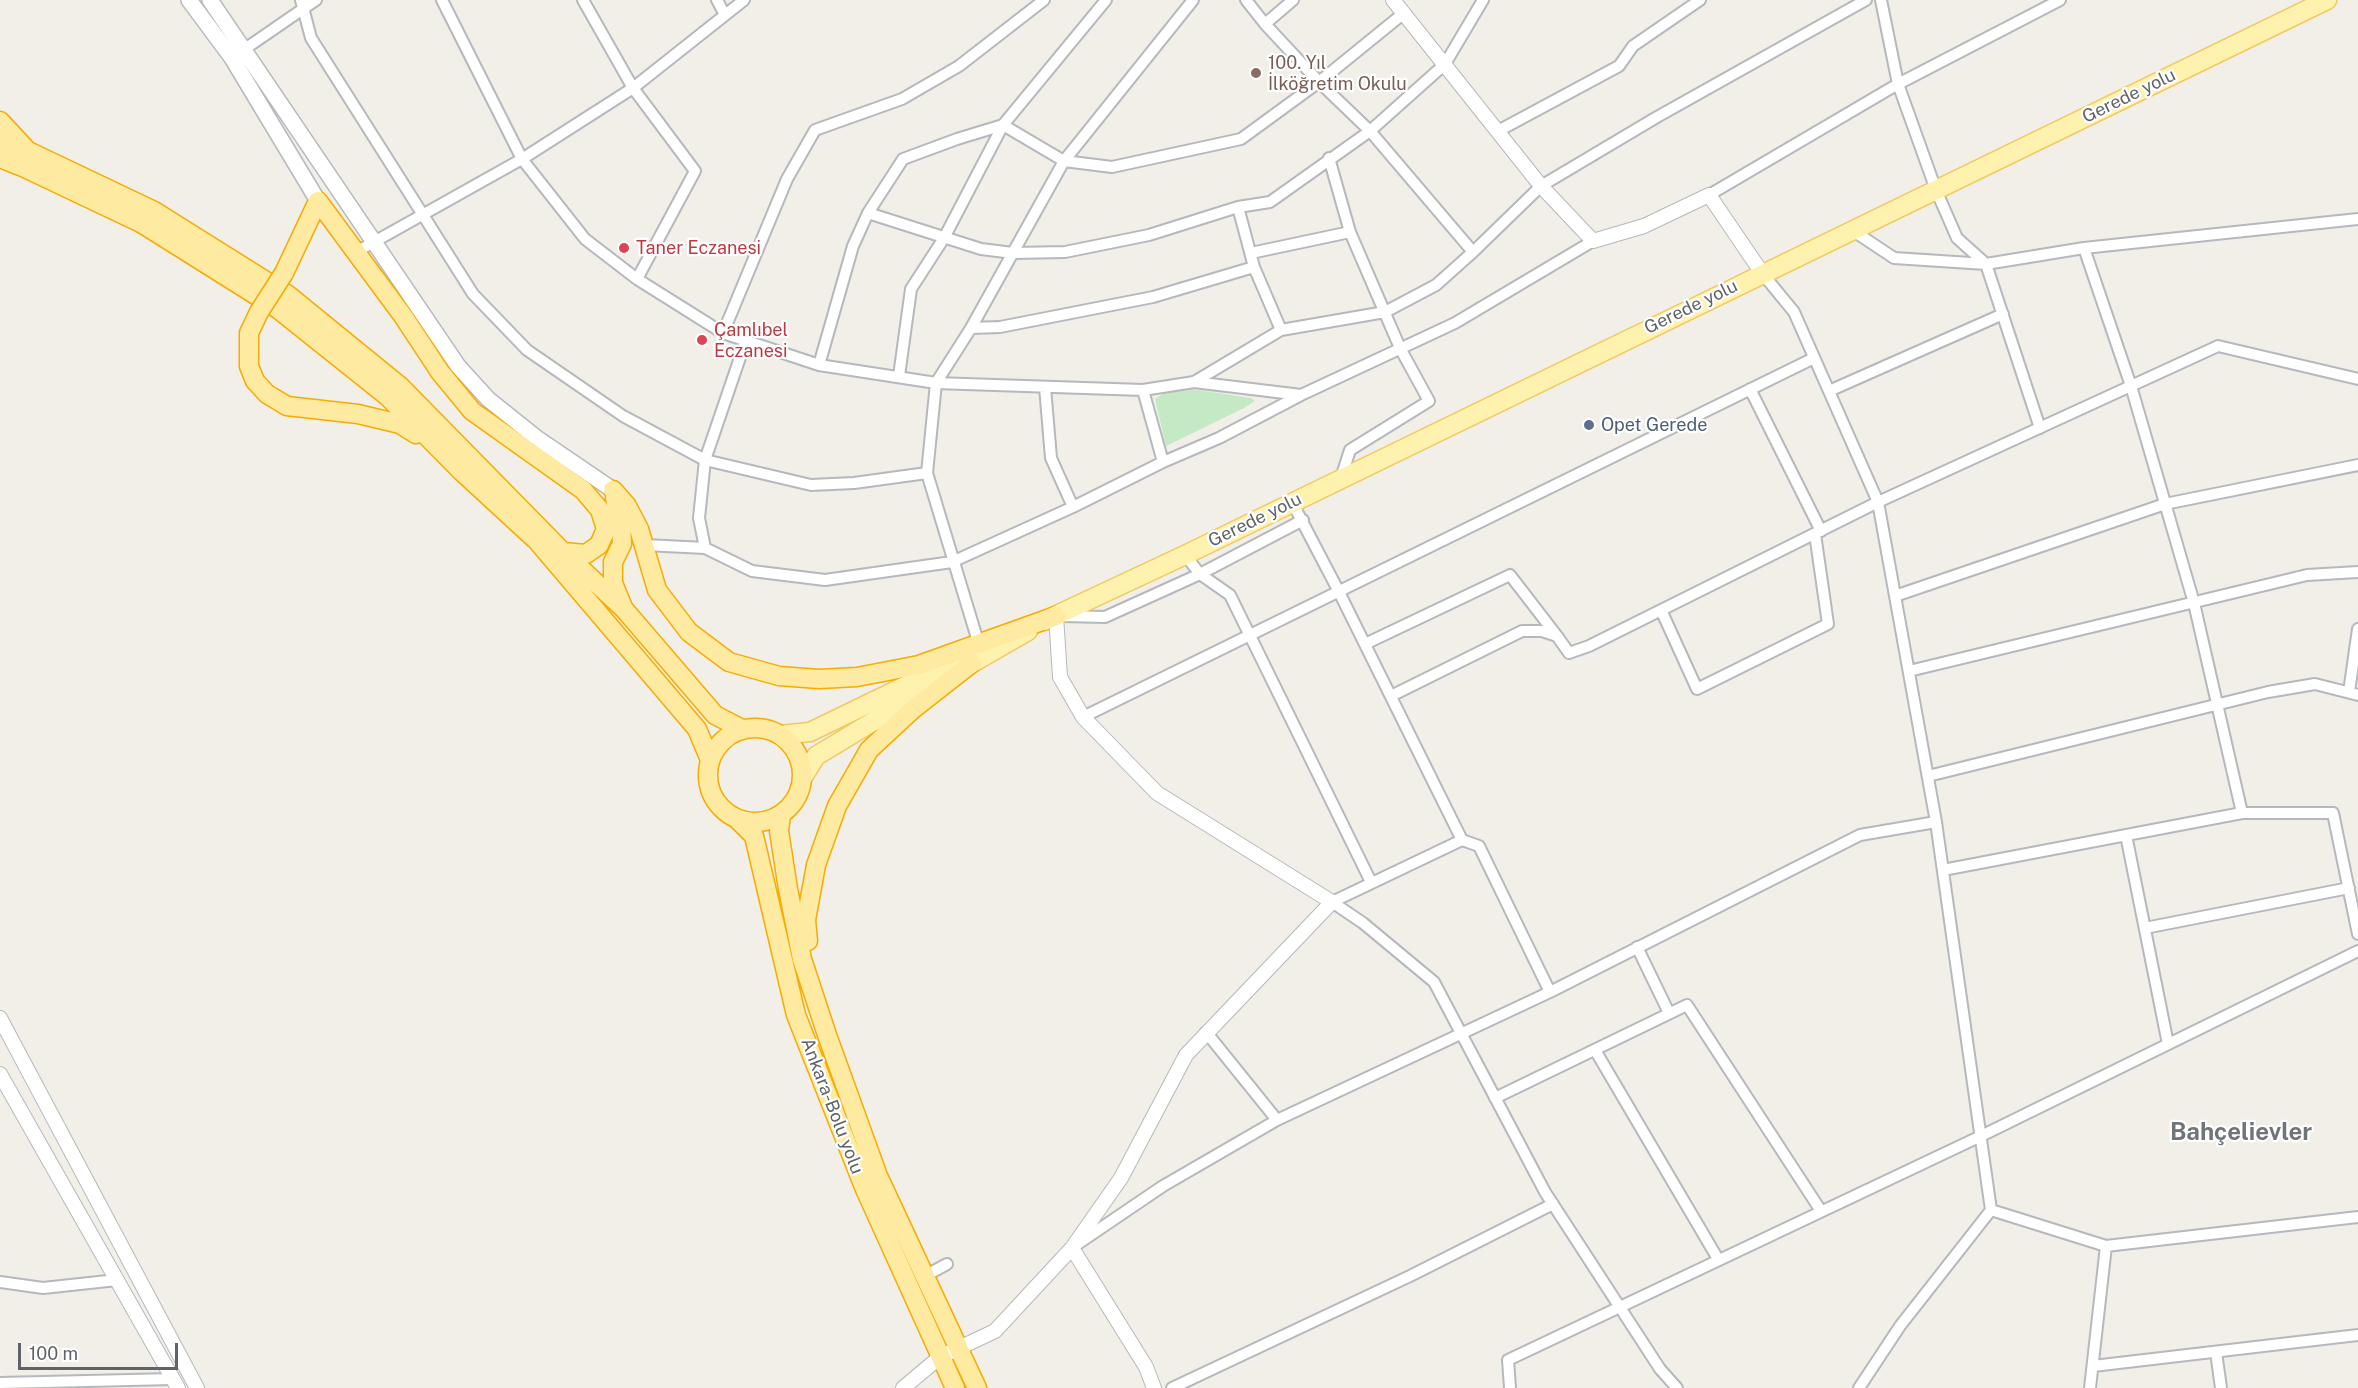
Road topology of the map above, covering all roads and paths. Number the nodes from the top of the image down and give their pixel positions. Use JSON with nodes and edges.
{"nodes":[{"id":1,"x":189,"y":0,"type":"edge"},
{"id":2,"x":210,"y":0,"type":"edge"},
{"id":3,"x":316,"y":0,"type":"edge"},
{"id":4,"x":442,"y":0,"type":"edge"},
{"id":5,"x":583,"y":0,"type":"edge"},
{"id":6,"x":717,"y":0,"type":"edge"},
{"id":7,"x":744,"y":0,"type":"edge"},
{"id":8,"x":1044,"y":0,"type":"edge"},
{"id":9,"x":1106,"y":0,"type":"edge"},
{"id":10,"x":1194,"y":0,"type":"edge"},
{"id":11,"x":1246,"y":0,"type":"edge"},
{"id":12,"x":1293,"y":0,"type":"edge"},
{"id":13,"x":1393,"y":0,"type":"edge"},
{"id":14,"x":1483,"y":0,"type":"edge"},
{"id":15,"x":1700,"y":0,"type":"edge"},
{"id":16,"x":1866,"y":0,"type":"edge"},
{"id":17,"x":1881,"y":0,"type":"edge"},
{"id":18,"x":2060,"y":0,"type":"edge"},
{"id":19,"x":2327,"y":0,"type":"edge"},
{"id":20,"x":303,"y":4,"type":"edge"},
{"id":21,"x":1404,"y":13,"type":"junction"},
{"id":22,"x":724,"y":15,"type":"junction"},
{"id":23,"x":1265,"y":24,"type":"junction"},
{"id":24,"x":238,"y":54,"type":"junction"},
{"id":25,"x":1445,"y":64,"type":"junction"},
{"id":26,"x":1319,"y":82,"type":"junction"},
{"id":27,"x":1898,"y":84,"type":"junction"},
{"id":28,"x":633,"y":88,"type":"junction"},
{"id":29,"x":0,"y":121,"type":"edge"},
{"id":30,"x":1003,"y":125,"type":"junction"},
{"id":31,"x":1370,"y":131,"type":"junction"},
{"id":32,"x":1498,"y":131,"type":"junction"},
{"id":33,"x":0,"y":141,"type":"edge"},
{"id":34,"x":28,"y":151,"type":"junction"},
{"id":35,"x":0,"y":158,"type":"edge"},
{"id":36,"x":1329,"y":158,"type":"junction"},
{"id":37,"x":522,"y":159,"type":"junction"},
{"id":38,"x":1064,"y":161,"type":"junction"},
{"id":39,"x":1541,"y":186,"type":"junction"},
{"id":40,"x":1936,"y":190,"type":"junction"},
{"id":41,"x":1709,"y":195,"type":"junction"},
{"id":42,"x":318,"y":201,"type":"junction"},
{"id":43,"x":1238,"y":207,"type":"junction"},
{"id":44,"x":423,"y":213,"type":"junction"},
{"id":45,"x":868,"y":213,"type":"junction"},
{"id":46,"x":2358,"y":219,"type":"edge"},
{"id":47,"x":1852,"y":230,"type":"junction"},
{"id":48,"x":1350,"y":232,"type":"junction"},
{"id":49,"x":944,"y":238,"type":"junction"},
{"id":50,"x":1593,"y":241,"type":"junction"},
{"id":51,"x":375,"y":242,"type":"junction"},
{"id":52,"x":2084,"y":248,"type":"junction"},
{"id":53,"x":356,"y":252,"type":"junction"},
{"id":54,"x":1473,"y":252,"type":"junction"},
{"id":55,"x":1013,"y":253,"type":"junction"},
{"id":56,"x":1251,"y":253,"type":"junction"},
{"id":57,"x":1986,"y":264,"type":"junction"},
{"id":58,"x":1254,"y":267,"type":"junction"},
{"id":59,"x":1762,"y":273,"type":"junction"},
{"id":60,"x":637,"y":279,"type":"junction"},
{"id":61,"x":1385,"y":312,"type":"junction"},
{"id":62,"x":2003,"y":314,"type":"junction"},
{"id":63,"x":970,"y":328,"type":"junction"},
{"id":64,"x":1281,"y":330,"type":"junction"},
{"id":65,"x":723,"y":333,"type":"junction"},
{"id":66,"x":746,"y":340,"type":"junction"},
{"id":67,"x":1400,"y":348,"type":"junction"},
{"id":68,"x":1814,"y":358,"type":"junction"},
{"id":69,"x":819,"y":365,"type":"junction"},
{"id":70,"x":899,"y":376,"type":"junction"},
{"id":71,"x":2358,"y":379,"type":"edge"},
{"id":72,"x":1194,"y":382,"type":"junction"},
{"id":73,"x":936,"y":383,"type":"junction"},
{"id":74,"x":2131,"y":386,"type":"junction"},
{"id":75,"x":1045,"y":387,"type":"junction"},
{"id":76,"x":1750,"y":389,"type":"junction"},
{"id":77,"x":1143,"y":390,"type":"junction"},
{"id":78,"x":1829,"y":391,"type":"junction"},
{"id":79,"x":1301,"y":395,"type":"junction"},
{"id":80,"x":2040,"y":428,"type":"junction"},
{"id":81,"x":705,"y":460,"type":"junction"},
{"id":82,"x":1163,"y":462,"type":"junction"},
{"id":83,"x":2358,"y":465,"type":"edge"},
{"id":84,"x":927,"y":473,"type":"junction"},
{"id":85,"x":1341,"y":478,"type":"junction"},
{"id":86,"x":612,"y":490,"type":"junction"},
{"id":87,"x":1292,"y":502,"type":"junction"},
{"id":88,"x":1878,"y":502,"type":"junction"},
{"id":89,"x":2165,"y":504,"type":"junction"},
{"id":90,"x":1073,"y":507,"type":"junction"},
{"id":91,"x":1303,"y":520,"type":"junction"},
{"id":92,"x":1818,"y":532,"type":"junction"},
{"id":93,"x":537,"y":541,"type":"junction"},
{"id":94,"x":645,"y":544,"type":"junction"},
{"id":95,"x":705,"y":548,"type":"junction"},
{"id":96,"x":562,"y":552,"type":"junction"},
{"id":97,"x":1185,"y":555,"type":"junction"},
{"id":98,"x":952,"y":562,"type":"junction"},
{"id":99,"x":2358,"y":572,"type":"edge"},
{"id":100,"x":1200,"y":574,"type":"junction"},
{"id":101,"x":1339,"y":591,"type":"junction"},
{"id":102,"x":1895,"y":596,"type":"junction"},
{"id":103,"x":2194,"y":603,"type":"junction"},
{"id":104,"x":624,"y":609,"type":"junction"},
{"id":105,"x":1661,"y":610,"type":"junction"},
{"id":106,"x":1056,"y":616,"type":"junction"},
{"id":107,"x":2358,"y":629,"type":"edge"},
{"id":108,"x":1250,"y":635,"type":"junction"},
{"id":109,"x":1557,"y":636,"type":"junction"},
{"id":110,"x":1365,"y":644,"type":"junction"},
{"id":111,"x":978,"y":653,"type":"junction"},
{"id":112,"x":1909,"y":671,"type":"junction"},
{"id":113,"x":2353,"y":694,"type":"edge"},
{"id":114,"x":1391,"y":696,"type":"junction"},
{"id":115,"x":2217,"y":705,"type":"junction"},
{"id":116,"x":1083,"y":717,"type":"junction"},
{"id":117,"x":742,"y":729,"type":"junction"},
{"id":118,"x":780,"y":735,"type":"junction"},
{"id":119,"x":710,"y":760,"type":"junction"},
{"id":120,"x":1928,"y":776,"type":"junction"},
{"id":121,"x":803,"y":777,"type":"junction"},
{"id":122,"x":2242,"y":813,"type":"junction"},
{"id":123,"x":781,"y":815,"type":"junction"},
{"id":124,"x":736,"y":818,"type":"junction"},
{"id":125,"x":1936,"y":822,"type":"junction"},
{"id":126,"x":2126,"y":835,"type":"junction"},
{"id":127,"x":1462,"y":840,"type":"junction"},
{"id":128,"x":1943,"y":870,"type":"junction"},
{"id":129,"x":1371,"y":882,"type":"junction"},
{"id":130,"x":2349,"y":888,"type":"junction"},
{"id":131,"x":1332,"y":902,"type":"junction"},
{"id":132,"x":2145,"y":928,"type":"junction"},
{"id":133,"x":2358,"y":934,"type":"edge"},
{"id":134,"x":1637,"y":947,"type":"junction"},
{"id":135,"x":2358,"y":951,"type":"edge"},
{"id":136,"x":1550,"y":992,"type":"junction"},
{"id":137,"x":813,"y":994,"type":"junction"},
{"id":138,"x":1669,"y":1013,"type":"junction"},
{"id":139,"x":0,"y":1018,"type":"edge"},
{"id":140,"x":1206,"y":1032,"type":"junction"},
{"id":141,"x":1462,"y":1035,"type":"junction"},
{"id":142,"x":2168,"y":1044,"type":"junction"},
{"id":143,"x":1595,"y":1050,"type":"junction"},
{"id":144,"x":0,"y":1074,"type":"edge"},
{"id":145,"x":1496,"y":1098,"type":"junction"},
{"id":146,"x":1277,"y":1120,"type":"junction"},
{"id":147,"x":1981,"y":1136,"type":"junction"},
{"id":148,"x":1553,"y":1204,"type":"junction"},
{"id":149,"x":1992,"y":1210,"type":"junction"},
{"id":150,"x":1821,"y":1211,"type":"junction"},
{"id":151,"x":2358,"y":1217,"type":"edge"},
{"id":152,"x":2106,"y":1246,"type":"junction"},
{"id":153,"x":1072,"y":1248,"type":"junction"},
{"id":154,"x":1718,"y":1259,"type":"junction"},
{"id":155,"x":947,"y":1264,"type":"dead end"},
{"id":156,"x":924,"y":1276,"type":"junction"},
{"id":157,"x":117,"y":1280,"type":"junction"},
{"id":158,"x":0,"y":1282,"type":"edge"},
{"id":159,"x":1619,"y":1306,"type":"junction"},
{"id":160,"x":2358,"y":1335,"type":"edge"},
{"id":161,"x":958,"y":1349,"type":"junction"},
{"id":162,"x":2216,"y":1352,"type":"junction"},
{"id":163,"x":940,"y":1357,"type":"junction"},
{"id":164,"x":2093,"y":1366,"type":"junction"},
{"id":165,"x":0,"y":1383,"type":"edge"},
{"id":166,"x":176,"y":1383,"type":"edge"},
{"id":167,"x":197,"y":1388,"type":"edge"},
{"id":168,"x":903,"y":1388,"type":"edge"},
{"id":169,"x":955,"y":1388,"type":"edge"},
{"id":170,"x":977,"y":1388,"type":"edge"},
{"id":171,"x":1154,"y":1388,"type":"edge"},
{"id":172,"x":1172,"y":1388,"type":"edge"},
{"id":173,"x":1510,"y":1388,"type":"edge"},
{"id":174,"x":1677,"y":1388,"type":"edge"},
{"id":175,"x":1859,"y":1388,"type":"edge"},
{"id":176,"x":2090,"y":1388,"type":"edge"},
{"id":177,"x":2221,"y":1388,"type":"edge"}],
"edges":[{"from":1,"to":24,"type":"main road"},
{"from":2,"to":24,"type":"main road"},
{"from":3,"to":20,"type":"street"},
{"from":4,"to":37,"type":"street"},
{"from":5,"to":28,"type":"street"},
{"from":6,"to":22,"type":"street"},
{"from":7,"to":22,"type":"street"},
{"from":8,"to":65,"type":"street"},
{"from":9,"to":30,"type":"street"},
{"from":10,"to":38,"type":"street"},
{"from":11,"to":23,"type":"street"},
{"from":12,"to":23,"type":"street"},
{"from":13,"to":21,"type":"street"},
{"from":14,"to":25,"type":"street"},
{"from":15,"to":32,"type":"street"},
{"from":16,"to":39,"type":"street"},
{"from":17,"to":27,"type":"street"},
{"from":18,"to":27,"type":"street"},
{"from":19,"to":40,"type":"main road","name":"Gerede yolu"},
{"from":20,"to":24,"type":"street"},
{"from":20,"to":44,"type":"street"},
{"from":21,"to":25,"type":"street"},
{"from":21,"to":26,"type":"street"},
{"from":22,"to":28,"type":"street"},
{"from":23,"to":26,"type":"street"},
{"from":24,"to":42,"type":"main road"},
{"from":24,"to":51,"type":"main road"},
{"from":25,"to":31,"type":"street"},
{"from":25,"to":32,"type":"street"},
{"from":26,"to":31,"type":"street"},
{"from":26,"to":38,"type":"street"},
{"from":27,"to":40,"type":"street"},
{"from":27,"to":41,"type":"street"},
{"from":28,"to":37,"type":"street"},
{"from":28,"to":60,"type":"street"},
{"from":29,"to":34,"type":"highway"},
{"from":30,"to":38,"type":"street"},
{"from":30,"to":45,"type":"street"},
{"from":30,"to":49,"type":"street"},
{"from":31,"to":36,"type":"street"},
{"from":31,"to":54,"type":"street"},
{"from":32,"to":39,"type":"street"},
{"from":33,"to":34,"type":"highway"},
{"from":34,"to":96,"type":"highway"},
{"from":35,"to":93,"type":"highway"},
{"from":36,"to":43,"type":"street"},
{"from":36,"to":48,"type":"street"},
{"from":37,"to":44,"type":"street"},
{"from":37,"to":60,"type":"street"},
{"from":38,"to":55,"type":"street"},
{"from":39,"to":50,"type":"street"},
{"from":39,"to":54,"type":"street"},
{"from":40,"to":47,"type":"main road","name":"Gerede yolu"},
{"from":40,"to":57,"type":"street"},
{"from":41,"to":50,"type":"street"},
{"from":41,"to":59,"type":"street"},
{"from":42,"to":53,"type":"highway"},
{"from":42,"to":93,"type":"highway","bridge":true},
{"from":43,"to":55,"type":"street"},
{"from":43,"to":56,"type":"street"},
{"from":44,"to":51,"type":"street"},
{"from":44,"to":81,"type":"street"},
{"from":45,"to":49,"type":"street"},
{"from":45,"to":69,"type":"street"},
{"from":46,"to":52,"type":"street"},
{"from":47,"to":57,"type":"street"},
{"from":47,"to":59,"type":"main road","name":"Gerede yolu"},
{"from":48,"to":56,"type":"street"},
{"from":48,"to":61,"type":"street"},
{"from":49,"to":55,"type":"street"},
{"from":49,"to":70,"type":"street"},
{"from":50,"to":67,"type":"street"},
{"from":51,"to":53,"type":"street"},
{"from":51,"to":86,"type":"main road"},
{"from":52,"to":57,"type":"street"},
{"from":52,"to":74,"type":"street"},
{"from":53,"to":96,"type":"highway"},
{"from":54,"to":61,"type":"street"},
{"from":55,"to":63,"type":"street"},
{"from":56,"to":58,"type":"street"},
{"from":57,"to":62,"type":"street"},
{"from":58,"to":63,"type":"street"},
{"from":58,"to":64,"type":"street"},
{"from":59,"to":68,"type":"street"},
{"from":59,"to":85,"type":"main road","name":"Gerede yolu"},
{"from":60,"to":65,"type":"street"},
{"from":61,"to":64,"type":"street"},
{"from":61,"to":67,"type":"street"},
{"from":62,"to":78,"type":"street"},
{"from":62,"to":80,"type":"street"},
{"from":63,"to":73,"type":"street"},
{"from":64,"to":72,"type":"street"},
{"from":65,"to":66,"type":"street"},
{"from":66,"to":69,"type":"street"},
{"from":66,"to":81,"type":"street"},
{"from":67,"to":79,"type":"street"},
{"from":67,"to":85,"type":"street"},
{"from":68,"to":76,"type":"street"},
{"from":68,"to":78,"type":"street"},
{"from":69,"to":70,"type":"street"},
{"from":70,"to":73,"type":"street"},
{"from":71,"to":74,"type":"street"},
{"from":72,"to":77,"type":"street"},
{"from":72,"to":79,"type":"street"},
{"from":73,"to":75,"type":"street"},
{"from":73,"to":84,"type":"street"},
{"from":74,"to":80,"type":"street"},
{"from":74,"to":89,"type":"street"},
{"from":75,"to":77,"type":"street"},
{"from":75,"to":90,"type":"street"},
{"from":76,"to":92,"type":"street"},
{"from":76,"to":101,"type":"street"},
{"from":77,"to":82,"type":"street"},
{"from":78,"to":88,"type":"street"},
{"from":79,"to":82,"type":"street"},
{"from":80,"to":88,"type":"street"},
{"from":81,"to":84,"type":"street"},
{"from":81,"to":95,"type":"street"},
{"from":82,"to":90,"type":"street"},
{"from":83,"to":89,"type":"street"},
{"from":84,"to":98,"type":"street"},
{"from":85,"to":87,"type":"main road","name":"Gerede yolu"},
{"from":86,"to":94,"type":"highway"},
{"from":86,"to":104,"type":"highway"},
{"from":87,"to":91,"type":"street"},
{"from":87,"to":97,"type":"main road","name":"Gerede yolu"},
{"from":88,"to":92,"type":"street"},
{"from":88,"to":102,"type":"street"},
{"from":89,"to":102,"type":"street"},
{"from":89,"to":103,"type":"street"},
{"from":90,"to":98,"type":"street"},
{"from":91,"to":100,"type":"street"},
{"from":91,"to":101,"type":"street"},
{"from":92,"to":105,"type":"street"},
{"from":92,"to":105,"type":"street"},
{"from":93,"to":119,"type":"highway"},
{"from":94,"to":95,"type":"street"},
{"from":94,"to":111,"type":"highway"},
{"from":95,"to":98,"type":"street"},
{"from":96,"to":104,"type":"highway"},
{"from":97,"to":100,"type":"street"},
{"from":97,"to":106,"type":"main road","name":"Gerede yolu"},
{"from":98,"to":111,"type":"street"},
{"from":99,"to":103,"type":"street"},
{"from":100,"to":106,"type":"street"},
{"from":100,"to":108,"type":"street"},
{"from":101,"to":108,"type":"street"},
{"from":101,"to":110,"type":"street"},
{"from":102,"to":112,"type":"street"},
{"from":103,"to":112,"type":"street"},
{"from":103,"to":115,"type":"street"},
{"from":104,"to":117,"type":"highway"},
{"from":105,"to":109,"type":"street"},
{"from":106,"to":111,"type":"highway"},
{"from":106,"to":116,"type":"street"},
{"from":107,"to":113,"type":"street"},
{"from":108,"to":116,"type":"street"},
{"from":108,"to":129,"type":"street"},
{"from":109,"to":110,"type":"street"},
{"from":109,"to":114,"type":"street"},
{"from":110,"to":114,"type":"street"},
{"from":111,"to":118,"type":"main road"},
{"from":111,"to":121,"type":"main road"},
{"from":111,"to":137,"type":"highway"},
{"from":112,"to":120,"type":"street"},
{"from":113,"to":115,"type":"street"},
{"from":114,"to":127,"type":"street"},
{"from":115,"to":120,"type":"street"},
{"from":115,"to":122,"type":"street"},
{"from":116,"to":131,"type":"street"},
{"from":117,"to":118,"type":"highway"},
{"from":117,"to":119,"type":"highway"},
{"from":118,"to":121,"type":"highway"},
{"from":119,"to":124,"type":"highway"},
{"from":120,"to":125,"type":"street"},
{"from":121,"to":123,"type":"highway"},
{"from":122,"to":126,"type":"street"},
{"from":122,"to":130,"type":"street"},
{"from":123,"to":124,"type":"highway"},
{"from":123,"to":137,"type":"highway","name":"Ankara-Bolu yolu"},
{"from":124,"to":163,"type":"highway","name":"Ankara-Bolu yolu"},
{"from":125,"to":128,"type":"street"},
{"from":125,"to":134,"type":"street"},
{"from":126,"to":128,"type":"street"},
{"from":126,"to":132,"type":"street"},
{"from":127,"to":129,"type":"street"},
{"from":127,"to":136,"type":"street"},
{"from":128,"to":147,"type":"street"},
{"from":129,"to":131,"type":"street"},
{"from":130,"to":132,"type":"street"},
{"from":130,"to":133,"type":"street"},
{"from":131,"to":140,"type":"street"},
{"from":131,"to":141,"type":"street"},
{"from":132,"to":142,"type":"street"},
{"from":134,"to":136,"type":"street"},
{"from":134,"to":138,"type":"street"},
{"from":135,"to":142,"type":"street"},
{"from":136,"to":141,"type":"street"},
{"from":137,"to":156,"type":"highway","name":"Ankara-Bolu yolu"},
{"from":138,"to":143,"type":"street"},
{"from":138,"to":150,"type":"street"},
{"from":139,"to":167,"type":"street"},
{"from":140,"to":146,"type":"street"},
{"from":140,"to":153,"type":"street"},
{"from":141,"to":145,"type":"street"},
{"from":141,"to":146,"type":"street"},
{"from":142,"to":147,"type":"street"},
{"from":143,"to":145,"type":"street"},
{"from":143,"to":154,"type":"street"},
{"from":144,"to":157,"type":"street"},
{"from":145,"to":148,"type":"street"},
{"from":146,"to":153,"type":"street"},
{"from":147,"to":149,"type":"street"},
{"from":147,"to":150,"type":"street"},
{"from":148,"to":159,"type":"street"},
{"from":148,"to":172,"type":"street"},
{"from":149,"to":152,"type":"street"},
{"from":149,"to":175,"type":"street"},
{"from":150,"to":154,"type":"street"},
{"from":151,"to":152,"type":"street"},
{"from":152,"to":164,"type":"street"},
{"from":153,"to":161,"type":"street"},
{"from":153,"to":171,"type":"street"},
{"from":154,"to":159,"type":"street"},
{"from":155,"to":156,"type":"street"},
{"from":156,"to":161,"type":"highway","name":"Ankara-Bolu yolu"},
{"from":157,"to":158,"type":"street"},
{"from":157,"to":166,"type":"street"},
{"from":159,"to":173,"type":"street"},
{"from":159,"to":174,"type":"street"},
{"from":160,"to":162,"type":"street"},
{"from":161,"to":163,"type":"street"},
{"from":161,"to":170,"type":"highway","name":"Ankara-Bolu yolu"},
{"from":162,"to":164,"type":"street"},
{"from":162,"to":177,"type":"street"},
{"from":163,"to":168,"type":"street"},
{"from":163,"to":169,"type":"highway","name":"Ankara-Bolu yolu"},
{"from":164,"to":176,"type":"street"},
{"from":165,"to":166,"type":"street"}]}
